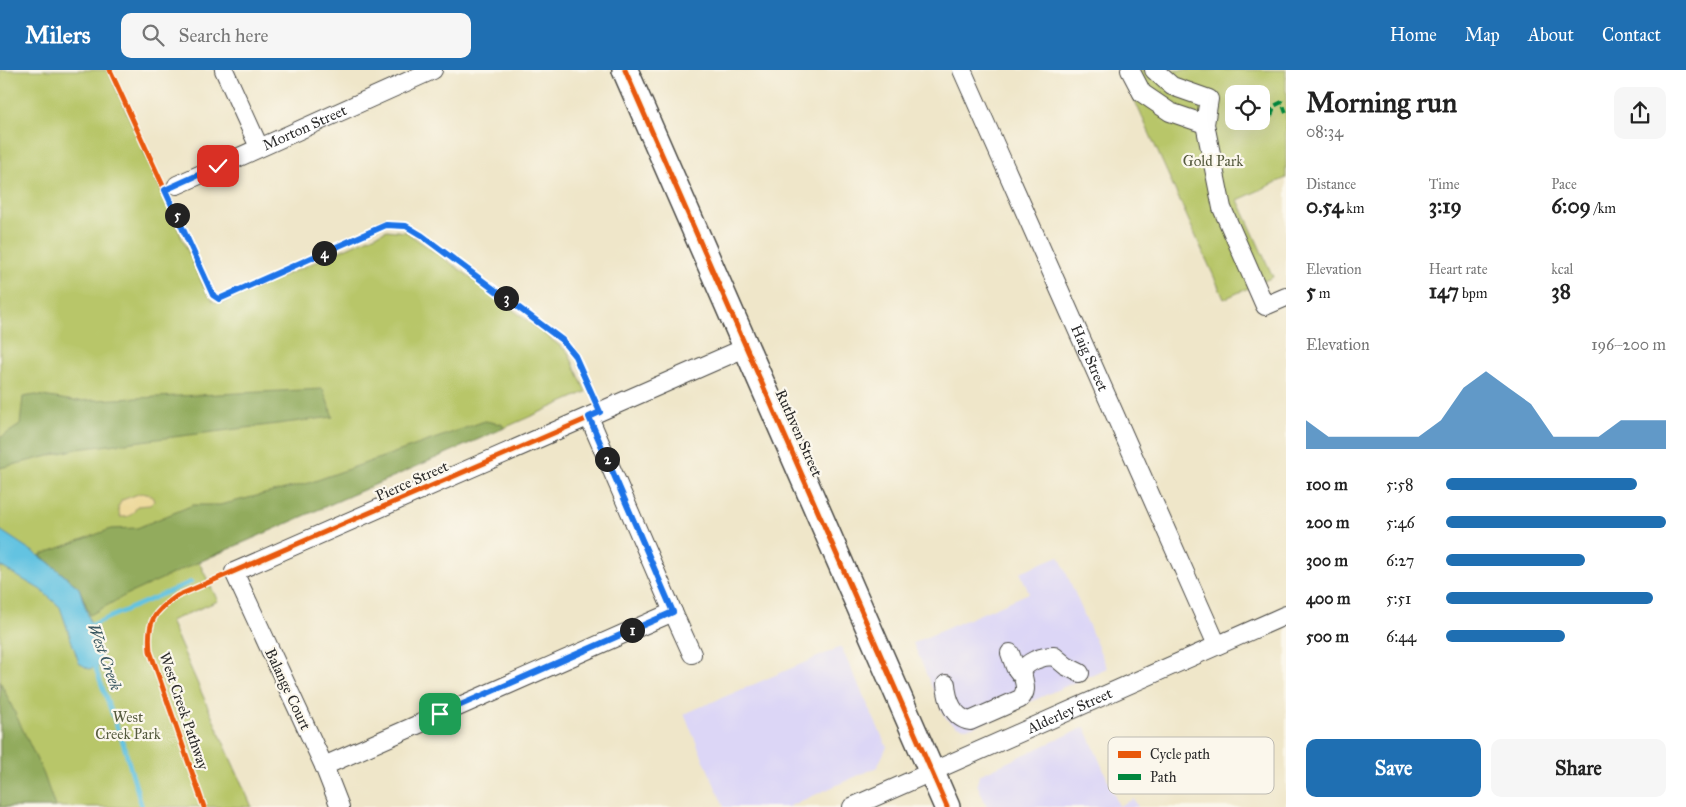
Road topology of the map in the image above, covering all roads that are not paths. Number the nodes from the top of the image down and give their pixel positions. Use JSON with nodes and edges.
{"nodes":[{"id":1,"x":224,"y":70,"type":"edge"},
{"id":2,"x":625,"y":70,"type":"edge"},
{"id":3,"x":962,"y":70,"type":"edge"},
{"id":4,"x":1130,"y":70,"type":"edge"},
{"id":5,"x":1154,"y":70,"type":"edge"},
{"id":6,"x":426,"y":72,"type":"edge"},
{"id":7,"x":1205,"y":124,"type":"junction"},
{"id":8,"x":259,"y":147,"type":"junction"},
{"id":9,"x":177,"y":185,"type":"dead end"},
{"id":10,"x":1286,"y":296,"type":"edge"},
{"id":11,"x":747,"y":347,"type":"junction"},
{"id":12,"x":589,"y":417,"type":"junction"},
{"id":13,"x":234,"y":572,"type":"joint"},
{"id":14,"x":673,"y":612,"type":"junction"},
{"id":15,"x":1286,"y":615,"type":"edge"},
{"id":16,"x":1217,"y":645,"type":"junction"},
{"id":17,"x":1010,"y":653,"type":"dead end"},
{"id":18,"x":692,"y":654,"type":"dead end"},
{"id":19,"x":1080,"y":672,"type":"dead end"},
{"id":20,"x":1022,"y":676,"type":"junction"},
{"id":21,"x":946,"y":684,"type":"dead end"},
{"id":22,"x":324,"y":766,"type":"junction"},
{"id":23,"x":932,"y":772,"type":"junction"},
{"id":24,"x":340,"y":807,"type":"edge"},
{"id":25,"x":852,"y":807,"type":"edge"},
{"id":26,"x":947,"y":807,"type":"edge"}],
"edges":[{"from":1,"to":8,"type":"street"},
{"from":2,"to":11,"type":"highway","name":"Ruthven Street"},
{"from":3,"to":16,"type":"street","name":"Haig Street"},
{"from":4,"to":7,"type":"street"},
{"from":5,"to":7,"type":"street"},
{"from":6,"to":8,"type":"street","name":"Morton Street"},
{"from":7,"to":10,"type":"street"},
{"from":8,"to":9,"type":"street","name":"Morton Street"},
{"from":11,"to":12,"type":"street","name":"Pierce Street"},
{"from":11,"to":23,"type":"highway","name":"Ruthven Street"},
{"from":12,"to":13,"type":"street","name":"Pierce Street"},
{"from":12,"to":14,"type":"street"},
{"from":13,"to":22,"type":"street","name":"Balange Court"},
{"from":14,"to":18,"type":"street"},
{"from":14,"to":22,"type":"street"},
{"from":15,"to":16,"type":"street","name":"Alderley Street"},
{"from":16,"to":23,"type":"street","name":"Alderley Street"},
{"from":17,"to":20,"type":"street"},
{"from":19,"to":20,"type":"street"},
{"from":20,"to":21,"type":"street"},
{"from":22,"to":24,"type":"street","name":"Balange Court"},
{"from":23,"to":25,"type":"street","name":"Alderley Street"},
{"from":23,"to":26,"type":"highway","name":"Ruthven Street"}]}
